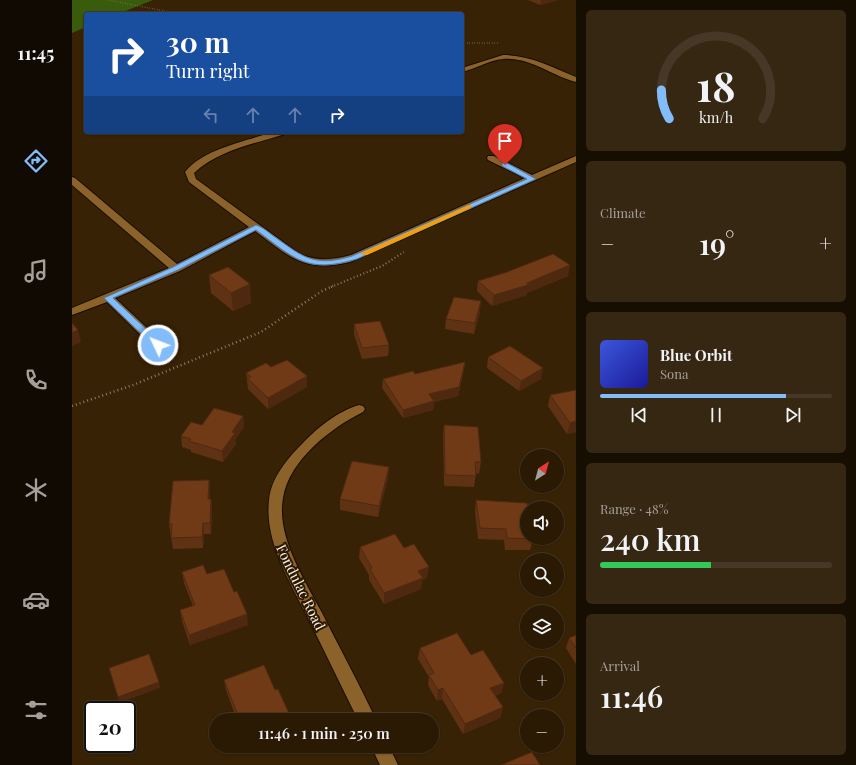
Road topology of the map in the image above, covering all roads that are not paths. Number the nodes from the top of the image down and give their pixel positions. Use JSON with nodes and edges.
{"nodes":[{"id":1,"x":464,"y":69,"type":"edge"},
{"id":2,"x":576,"y":80,"type":"edge"},
{"id":3,"x":276,"y":134,"type":"edge"},
{"id":4,"x":491,"y":158,"type":"dead end"},
{"id":5,"x":576,"y":159,"type":"edge"},
{"id":6,"x":532,"y":179,"type":"junction"},
{"id":7,"x":72,"y":180,"type":"edge"},
{"id":8,"x":256,"y":227,"type":"junction"},
{"id":9,"x":176,"y":268,"type":"junction"},
{"id":10,"x":108,"y":298,"type":"junction"},
{"id":11,"x":72,"y":312,"type":"edge"},
{"id":12,"x":158,"y":345,"type":"dead end"},
{"id":13,"x":359,"y":409,"type":"dead end"},
{"id":14,"x":364,"y":713,"type":"edge"},
{"id":15,"x":383,"y":753,"type":"edge"},
{"id":16,"x":389,"y":765,"type":"edge"}],
"edges":[{"from":1,"to":2,"type":"street"},
{"from":3,"to":8,"type":"street"},
{"from":4,"to":6,"type":"street"},
{"from":5,"to":6,"type":"street"},
{"from":6,"to":8,"type":"street"},
{"from":7,"to":9,"type":"street"},
{"from":8,"to":9,"type":"street"},
{"from":9,"to":10,"type":"street"},
{"from":10,"to":11,"type":"street"},
{"from":10,"to":12,"type":"street"},
{"from":13,"to":14,"type":"street","name":"Fondulac Road"},
{"from":15,"to":16,"type":"street"}]}
